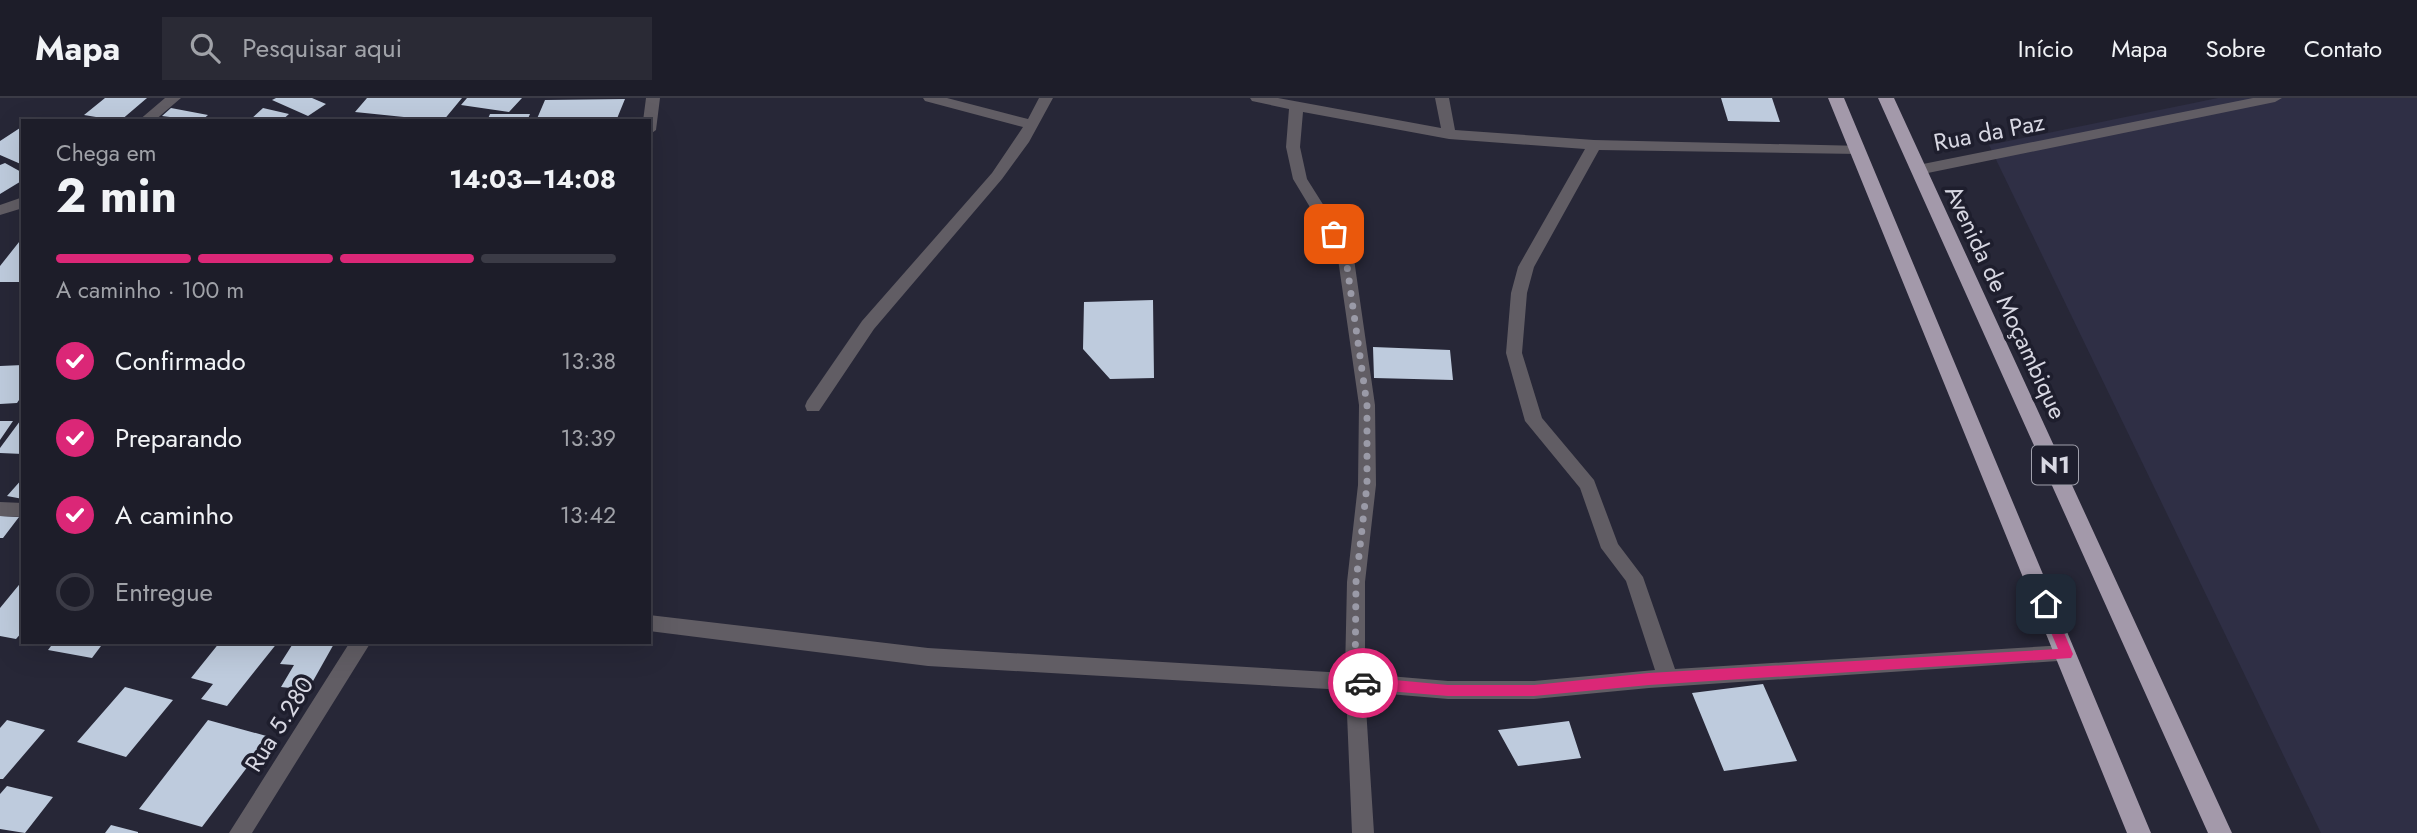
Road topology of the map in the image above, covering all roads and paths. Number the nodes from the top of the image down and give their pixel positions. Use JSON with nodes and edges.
{"nodes":[{"id":1,"x":174,"y":98,"type":"edge"},
{"id":2,"x":653,"y":98,"type":"edge"},
{"id":3,"x":930,"y":98,"type":"edge"},
{"id":4,"x":1046,"y":98,"type":"edge"},
{"id":5,"x":1257,"y":98,"type":"edge"},
{"id":6,"x":1442,"y":98,"type":"edge"},
{"id":7,"x":1836,"y":98,"type":"edge"},
{"id":8,"x":1886,"y":98,"type":"edge"},
{"id":9,"x":2267,"y":99,"type":"edge"},
{"id":10,"x":1296,"y":106,"type":"junction"},
{"id":11,"x":148,"y":119,"type":"edge"},
{"id":12,"x":650,"y":119,"type":"edge"},
{"id":13,"x":1031,"y":124,"type":"junction"},
{"id":14,"x":1449,"y":134,"type":"junction"},
{"id":15,"x":1594,"y":145,"type":"junction"},
{"id":16,"x":1859,"y":149,"type":"junction"},
{"id":17,"x":1918,"y":170,"type":"junction"},
{"id":18,"x":21,"y":203,"type":"edge"},
{"id":19,"x":0,"y":210,"type":"edge"},
{"id":20,"x":813,"y":407,"type":"dead end"},
{"id":21,"x":0,"y":509,"type":"edge"},
{"id":22,"x":21,"y":510,"type":"edge"},
{"id":23,"x":651,"y":623,"type":"edge"},
{"id":24,"x":360,"y":644,"type":"edge"},
{"id":25,"x":2066,"y":654,"type":"junction"},
{"id":26,"x":1668,"y":678,"type":"junction"},
{"id":27,"x":1355,"y":682,"type":"junction"},
{"id":28,"x":240,"y":833,"type":"edge"},
{"id":29,"x":1363,"y":833,"type":"edge"},
{"id":30,"x":2139,"y":833,"type":"edge"},
{"id":31,"x":2220,"y":833,"type":"edge"}],
"edges":[{"from":1,"to":11,"type":"street"},
{"from":2,"to":12,"type":"street"},
{"from":3,"to":13,"type":"street"},
{"from":4,"to":13,"type":"street"},
{"from":5,"to":10,"type":"street"},
{"from":6,"to":14,"type":"street"},
{"from":7,"to":16,"type":"highway","number":"N1"},
{"from":8,"to":17,"type":"highway","name":"Avenida de Moçambique","number":"N1"},
{"from":9,"to":17,"type":"street","name":"Rua da Paz"},
{"from":10,"to":14,"type":"street"},
{"from":10,"to":27,"type":"street"},
{"from":13,"to":20,"type":"street"},
{"from":14,"to":15,"type":"street"},
{"from":15,"to":16,"type":"street"},
{"from":15,"to":26,"type":"street"},
{"from":16,"to":25,"type":"highway","number":"N1"},
{"from":17,"to":31,"type":"highway","name":"Avenida de Moçambique","number":"N1"},
{"from":18,"to":19,"type":"street"},
{"from":21,"to":22,"type":"street"},
{"from":23,"to":27,"type":"street"},
{"from":24,"to":28,"type":"street","name":"Rua 5.280"},
{"from":25,"to":26,"type":"street"},
{"from":25,"to":30,"type":"highway","number":"N1"},
{"from":26,"to":27,"type":"street"},
{"from":27,"to":29,"type":"street"}]}
